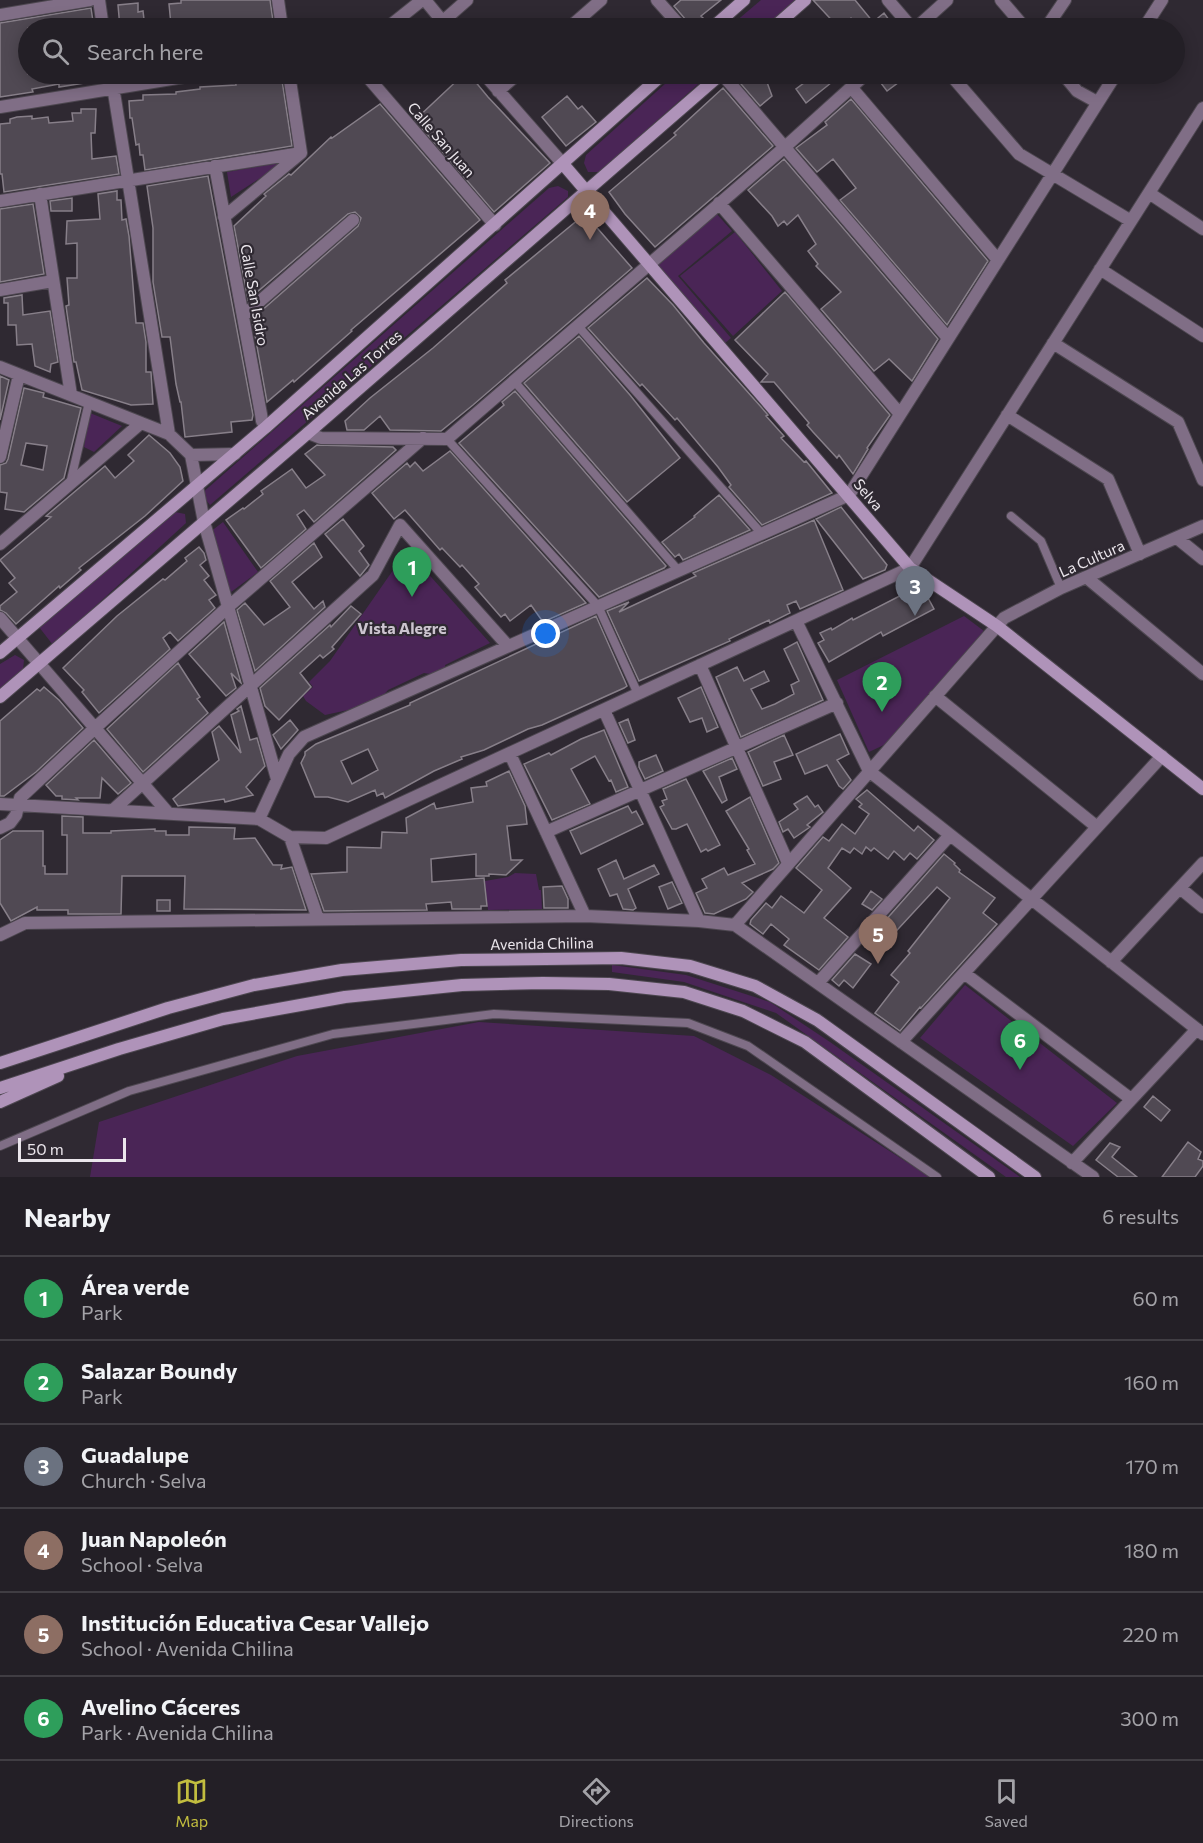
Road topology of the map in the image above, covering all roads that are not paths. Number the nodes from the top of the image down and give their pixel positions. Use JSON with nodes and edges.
{"nodes":[{"id":1,"x":90,"y":0,"type":"edge"},
{"id":2,"x":99,"y":0,"type":"edge"},
{"id":3,"x":278,"y":0,"type":"edge"},
{"id":4,"x":424,"y":0,"type":"edge"},
{"id":5,"x":467,"y":0,"type":"edge"},
{"id":6,"x":601,"y":0,"type":"edge"},
{"id":7,"x":657,"y":0,"type":"edge"},
{"id":8,"x":744,"y":0,"type":"edge"},
{"id":9,"x":805,"y":0,"type":"edge"},
{"id":10,"x":888,"y":0,"type":"edge"},
{"id":11,"x":947,"y":0,"type":"edge"},
{"id":12,"x":1000,"y":0,"type":"edge"},
{"id":13,"x":1065,"y":0,"type":"edge"},
{"id":14,"x":1162,"y":0,"type":"edge"},
{"id":15,"x":0,"y":15,"type":"edge"},
{"id":16,"x":102,"y":18,"type":"edge"},
{"id":17,"x":281,"y":18,"type":"edge"},
{"id":18,"x":400,"y":18,"type":"edge"},
{"id":19,"x":439,"y":18,"type":"edge"},
{"id":20,"x":451,"y":18,"type":"edge"},
{"id":21,"x":580,"y":18,"type":"edge"},
{"id":22,"x":673,"y":18,"type":"edge"},
{"id":23,"x":723,"y":18,"type":"edge"},
{"id":24,"x":784,"y":18,"type":"edge"},
{"id":25,"x":905,"y":18,"type":"edge"},
{"id":26,"x":926,"y":18,"type":"edge"},
{"id":27,"x":1016,"y":18,"type":"edge"},
{"id":28,"x":1053,"y":18,"type":"edge"},
{"id":29,"x":1150,"y":18,"type":"edge"},
{"id":30,"x":112,"y":84,"type":"edge"},
{"id":31,"x":138,"y":84,"type":"edge"},
{"id":32,"x":291,"y":84,"type":"edge"},
{"id":33,"x":374,"y":84,"type":"edge"},
{"id":34,"x":492,"y":84,"type":"edge"},
{"id":35,"x":506,"y":84,"type":"edge"},
{"id":36,"x":652,"y":84,"type":"edge"},
{"id":37,"x":709,"y":84,"type":"edge"},
{"id":38,"x":730,"y":84,"type":"edge"},
{"id":39,"x":854,"y":84,"type":"edge"},
{"id":40,"x":959,"y":84,"type":"edge"},
{"id":41,"x":1071,"y":84,"type":"edge"},
{"id":42,"x":1109,"y":84,"type":"edge"},
{"id":43,"x":851,"y":87,"type":"junction"},
{"id":44,"x":113,"y":88,"type":"junction"},
{"id":45,"x":498,"y":91,"type":"junction"},
{"id":46,"x":1097,"y":102,"type":"junction"},
{"id":47,"x":0,"y":107,"type":"edge"},
{"id":48,"x":1203,"y":108,"type":"edge"},
{"id":49,"x":785,"y":147,"type":"junction"},
{"id":50,"x":302,"y":153,"type":"junction"},
{"id":51,"x":563,"y":164,"type":"junction"},
{"id":52,"x":215,"y":166,"type":"junction"},
{"id":53,"x":1052,"y":174,"type":"junction"},
{"id":54,"x":128,"y":180,"type":"junction"},
{"id":55,"x":586,"y":190,"type":"junction"},
{"id":56,"x":1149,"y":193,"type":"junction"},
{"id":57,"x":40,"y":194,"type":"junction"},
{"id":58,"x":0,"y":201,"type":"edge"},
{"id":59,"x":719,"y":203,"type":"junction"},
{"id":60,"x":224,"y":217,"type":"junction"},
{"id":61,"x":353,"y":220,"type":"dead end"},
{"id":62,"x":1131,"y":221,"type":"junction"},
{"id":63,"x":495,"y":225,"type":"junction"},
{"id":64,"x":1203,"y":229,"type":"edge"},
{"id":65,"x":998,"y":260,"type":"junction"},
{"id":66,"x":650,"y":264,"type":"junction"},
{"id":67,"x":1100,"y":269,"type":"junction"},
{"id":68,"x":53,"y":281,"type":"junction"},
{"id":69,"x":0,"y":290,"type":"edge"},
{"id":70,"x":243,"y":316,"type":"junction"},
{"id":71,"x":578,"y":326,"type":"junction"},
{"id":72,"x":1203,"y":336,"type":"edge"},
{"id":73,"x":948,"y":338,"type":"junction"},
{"id":74,"x":1053,"y":344,"type":"junction"},
{"id":75,"x":0,"y":368,"type":"edge"},
{"id":76,"x":19,"y":375,"type":"junction"},
{"id":77,"x":514,"y":381,"type":"junction"},
{"id":78,"x":71,"y":395,"type":"junction"},
{"id":79,"x":89,"y":402,"type":"junction"},
{"id":80,"x":900,"y":414,"type":"junction"},
{"id":81,"x":1007,"y":416,"type":"junction"},
{"id":82,"x":141,"y":423,"type":"junction"},
{"id":83,"x":267,"y":427,"type":"junction"},
{"id":84,"x":308,"y":433,"type":"junction"},
{"id":85,"x":169,"y":434,"type":"junction"},
{"id":86,"x":423,"y":438,"type":"junction"},
{"id":87,"x":447,"y":439,"type":"junction"},
{"id":88,"x":235,"y":454,"type":"junction"},
{"id":89,"x":191,"y":456,"type":"junction"},
{"id":90,"x":0,"y":457,"type":"edge"},
{"id":91,"x":1203,"y":480,"type":"edge"},
{"id":92,"x":70,"y":484,"type":"junction"},
{"id":93,"x":198,"y":487,"type":"junction"},
{"id":94,"x":849,"y":495,"type":"junction"},
{"id":95,"x":1011,"y":516,"type":"dead end"},
{"id":96,"x":204,"y":522,"type":"junction"},
{"id":97,"x":1203,"y":526,"type":"edge"},
{"id":98,"x":762,"y":534,"type":"junction"},
{"id":99,"x":1177,"y":537,"type":"junction"},
{"id":100,"x":0,"y":544,"type":"edge"},
{"id":101,"x":1140,"y":554,"type":"junction"},
{"id":102,"x":1203,"y":559,"type":"edge"},
{"id":103,"x":910,"y":568,"type":"junction"},
{"id":104,"x":678,"y":570,"type":"junction"},
{"id":105,"x":1086,"y":577,"type":"junction"},
{"id":106,"x":1061,"y":588,"type":"junction"},
{"id":107,"x":598,"y":606,"type":"junction"},
{"id":108,"x":228,"y":607,"type":"junction"},
{"id":109,"x":0,"y":618,"type":"edge"},
{"id":110,"x":796,"y":621,"type":"junction"},
{"id":111,"x":997,"y":626,"type":"junction"},
{"id":112,"x":18,"y":638,"type":"junction"},
{"id":113,"x":508,"y":646,"type":"junction"},
{"id":114,"x":0,"y":653,"type":"edge"},
{"id":115,"x":40,"y":665,"type":"junction"},
{"id":116,"x":700,"y":665,"type":"junction"},
{"id":117,"x":1203,"y":674,"type":"edge"},
{"id":118,"x":250,"y":685,"type":"junction"},
{"id":119,"x":638,"y":694,"type":"junction"},
{"id":120,"x":935,"y":696,"type":"junction"},
{"id":121,"x":0,"y":697,"type":"edge"},
{"id":122,"x":837,"y":704,"type":"junction"},
{"id":123,"x":604,"y":710,"type":"junction"},
{"id":124,"x":95,"y":728,"type":"junction"},
{"id":125,"x":737,"y":747,"type":"junction"},
{"id":126,"x":510,"y":754,"type":"junction"},
{"id":127,"x":1162,"y":756,"type":"junction"},
{"id":128,"x":869,"y":771,"type":"junction"},
{"id":129,"x":277,"y":779,"type":"junction"},
{"id":130,"x":142,"y":782,"type":"junction"},
{"id":131,"x":1203,"y":789,"type":"edge"},
{"id":132,"x":640,"y":790,"type":"junction"},
{"id":133,"x":0,"y":804,"type":"edge"},
{"id":134,"x":17,"y":805,"type":"junction"},
{"id":135,"x":112,"y":810,"type":"junction"},
{"id":136,"x":169,"y":814,"type":"junction"},
{"id":137,"x":259,"y":819,"type":"junction"},
{"id":138,"x":1097,"y":827,"type":"junction"},
{"id":139,"x":0,"y":828,"type":"edge"},
{"id":140,"x":546,"y":832,"type":"junction"},
{"id":141,"x":950,"y":835,"type":"junction"},
{"id":142,"x":290,"y":837,"type":"junction"},
{"id":143,"x":1203,"y":862,"type":"edge"},
{"id":144,"x":788,"y":863,"type":"junction"},
{"id":145,"x":1180,"y":888,"type":"junction"},
{"id":146,"x":1031,"y":899,"type":"junction"},
{"id":147,"x":1203,"y":906,"type":"edge"},
{"id":148,"x":585,"y":916,"type":"junction"},
{"id":149,"x":318,"y":919,"type":"junction"},
{"id":150,"x":699,"y":921,"type":"junction"},
{"id":151,"x":735,"y":925,"type":"junction"},
{"id":152,"x":0,"y":935,"type":"edge"},
{"id":153,"x":1111,"y":962,"type":"junction"},
{"id":154,"x":964,"y":973,"type":"junction"},
{"id":155,"x":818,"y":983,"type":"junction"},
{"id":156,"x":1200,"y":1032,"type":"edge"},
{"id":157,"x":901,"y":1042,"type":"junction"},
{"id":158,"x":119,"y":1049,"type":"junction"},
{"id":159,"x":0,"y":1063,"type":"edge"},
{"id":160,"x":0,"y":1088,"type":"edge"},
{"id":161,"x":1131,"y":1100,"type":"junction"},
{"id":162,"x":0,"y":1102,"type":"edge"},
{"id":163,"x":0,"y":1146,"type":"edge"},
{"id":164,"x":1072,"y":1163,"type":"junction"},
{"id":165,"x":937,"y":1177,"type":"edge"},
{"id":166,"x":989,"y":1177,"type":"edge"},
{"id":167,"x":1035,"y":1177,"type":"edge"},
{"id":168,"x":1093,"y":1177,"type":"edge"}],
"edges":[{"from":1,"to":15,"type":"street"},
{"from":2,"to":16,"type":"street"},
{"from":3,"to":17,"type":"street"},
{"from":4,"to":18,"type":"street"},
{"from":4,"to":19,"type":"street"},
{"from":5,"to":20,"type":"street"},
{"from":6,"to":21,"type":"street"},
{"from":7,"to":22,"type":"street"},
{"from":8,"to":23,"type":"street"},
{"from":9,"to":24,"type":"street"},
{"from":10,"to":25,"type":"street"},
{"from":11,"to":26,"type":"street"},
{"from":12,"to":27,"type":"street"},
{"from":13,"to":28,"type":"street"},
{"from":14,"to":29,"type":"street"},
{"from":30,"to":44,"type":"street"},
{"from":31,"to":44,"type":"street"},
{"from":32,"to":50,"type":"street"},
{"from":33,"to":63,"type":"street","name":"Calle San Juan"},
{"from":34,"to":45,"type":"street"},
{"from":35,"to":45,"type":"street"},
{"from":36,"to":51,"type":"street","name":"Avenida Las Torres"},
{"from":37,"to":55,"type":"street","name":"Avenida Las Torres"},
{"from":38,"to":49,"type":"street"},
{"from":39,"to":43,"type":"street"},
{"from":40,"to":53,"type":"street"},
{"from":41,"to":46,"type":"street"},
{"from":42,"to":46,"type":"street"},
{"from":43,"to":49,"type":"street"},
{"from":43,"to":65,"type":"street"},
{"from":44,"to":47,"type":"street"},
{"from":44,"to":54,"type":"street"},
{"from":45,"to":51,"type":"street"},
{"from":46,"to":53,"type":"street"},
{"from":48,"to":56,"type":"street"},
{"from":49,"to":59,"type":"street"},
{"from":49,"to":73,"type":"street"},
{"from":50,"to":52,"type":"street"},
{"from":50,"to":60,"type":"street"},
{"from":51,"to":55,"type":"street","name":"Selva"},
{"from":51,"to":63,"type":"street","name":"Avenida Las Torres"},
{"from":52,"to":54,"type":"street"},
{"from":52,"to":60,"type":"street","name":"Calle San Isidro"},
{"from":53,"to":62,"type":"street"},
{"from":53,"to":65,"type":"street"},
{"from":54,"to":57,"type":"street"},
{"from":54,"to":85,"type":"street"},
{"from":55,"to":66,"type":"street","name":"Selva"},
{"from":55,"to":84,"type":"street","name":"Avenida Las Torres"},
{"from":56,"to":62,"type":"street"},
{"from":56,"to":64,"type":"street"},
{"from":57,"to":58,"type":"street"},
{"from":57,"to":68,"type":"street"},
{"from":59,"to":66,"type":"street"},
{"from":59,"to":80,"type":"street"},
{"from":60,"to":70,"type":"street","name":"Calle San Isidro"},
{"from":61,"to":70,"type":"street"},
{"from":62,"to":67,"type":"street"},
{"from":63,"to":83,"type":"street","name":"Avenida Las Torres"},
{"from":65,"to":73,"type":"street"},
{"from":66,"to":71,"type":"street"},
{"from":66,"to":94,"type":"street","name":"Selva"},
{"from":67,"to":72,"type":"street"},
{"from":67,"to":74,"type":"street"},
{"from":68,"to":69,"type":"street"},
{"from":68,"to":78,"type":"street"},
{"from":70,"to":83,"type":"street","name":"Calle San Isidro"},
{"from":71,"to":77,"type":"street"},
{"from":71,"to":98,"type":"lane"},
{"from":73,"to":80,"type":"street"},
{"from":74,"to":81,"type":"street"},
{"from":74,"to":91,"type":"street"},
{"from":75,"to":76,"type":"street"},
{"from":76,"to":78,"type":"street"},
{"from":76,"to":90,"type":"street"},
{"from":77,"to":87,"type":"street"},
{"from":77,"to":104,"type":"lane"},
{"from":78,"to":79,"type":"street"},
{"from":79,"to":82,"type":"street"},
{"from":79,"to":92,"type":"lane"},
{"from":80,"to":94,"type":"street"},
{"from":81,"to":101,"type":"street"},
{"from":81,"to":103,"type":"street"},
{"from":82,"to":85,"type":"street"},
{"from":82,"to":92,"type":"street"},
{"from":83,"to":88,"type":"street","name":"Avenida Las Torres"},
{"from":84,"to":86,"type":"street"},
{"from":84,"to":96,"type":"street","name":"Avenida Las Torres"},
{"from":85,"to":89,"type":"street"},
{"from":86,"to":87,"type":"street"},
{"from":86,"to":108,"type":"street"},
{"from":87,"to":107,"type":"lane"},
{"from":88,"to":89,"type":"street"},
{"from":88,"to":93,"type":"street","name":"Avenida Las Torres"},
{"from":89,"to":93,"type":"street"},
{"from":92,"to":100,"type":"street"},
{"from":93,"to":96,"type":"street"},
{"from":93,"to":112,"type":"street","name":"Avenida Las Torres"},
{"from":94,"to":98,"type":"street"},
{"from":94,"to":103,"type":"street","name":"Selva"},
{"from":95,"to":106,"type":"lane"},
{"from":96,"to":108,"type":"street"},
{"from":96,"to":115,"type":"street","name":"Avenida Las Torres"},
{"from":97,"to":99,"type":"street","name":"La Cultura"},
{"from":98,"to":104,"type":"street"},
{"from":99,"to":101,"type":"street","name":"La Cultura"},
{"from":99,"to":102,"type":"street"},
{"from":101,"to":105,"type":"street","name":"La Cultura"},
{"from":103,"to":110,"type":"street"},
{"from":103,"to":111,"type":"street","name":"Selva"},
{"from":104,"to":107,"type":"street"},
{"from":105,"to":106,"type":"street","name":"La Cultura"},
{"from":105,"to":117,"type":"street"},
{"from":106,"to":111,"type":"street","name":"La Cultura"},
{"from":107,"to":113,"type":"street"},
{"from":107,"to":119,"type":"lane"},
{"from":108,"to":118,"type":"street"},
{"from":108,"to":124,"type":"street"},
{"from":109,"to":112,"type":"street"},
{"from":110,"to":116,"type":"street"},
{"from":110,"to":122,"type":"street"},
{"from":111,"to":120,"type":"street","name":"La Cultura"},
{"from":111,"to":127,"type":"street","name":"Selva"},
{"from":112,"to":114,"type":"street","name":"Avenida Las Torres"},
{"from":112,"to":115,"type":"street"},
{"from":113,"to":118,"type":"street"},
{"from":113,"to":129,"type":"street"},
{"from":115,"to":121,"type":"street","name":"Avenida Las Torres"},
{"from":115,"to":124,"type":"street"},
{"from":116,"to":119,"type":"street"},
{"from":116,"to":125,"type":"street"},
{"from":118,"to":129,"type":"street"},
{"from":118,"to":130,"type":"street"},
{"from":119,"to":123,"type":"street"},
{"from":120,"to":128,"type":"street","name":"La Cultura"},
{"from":120,"to":138,"type":"street"},
{"from":122,"to":125,"type":"street"},
{"from":122,"to":128,"type":"street"},
{"from":123,"to":126,"type":"street"},
{"from":123,"to":132,"type":"street"},
{"from":124,"to":130,"type":"street"},
{"from":124,"to":134,"type":"street"},
{"from":125,"to":132,"type":"street"},
{"from":125,"to":144,"type":"street"},
{"from":126,"to":140,"type":"street"},
{"from":126,"to":142,"type":"street"},
{"from":127,"to":131,"type":"street","name":"Selva"},
{"from":127,"to":138,"type":"street"},
{"from":128,"to":141,"type":"street"},
{"from":128,"to":144,"type":"street","name":"La Cultura"},
{"from":129,"to":137,"type":"street"},
{"from":130,"to":135,"type":"street"},
{"from":130,"to":136,"type":"street"},
{"from":132,"to":140,"type":"street"},
{"from":132,"to":150,"type":"street"},
{"from":133,"to":134,"type":"street"},
{"from":134,"to":135,"type":"street"},
{"from":134,"to":139,"type":"street"},
{"from":135,"to":136,"type":"street"},
{"from":136,"to":137,"type":"street"},
{"from":137,"to":142,"type":"street"},
{"from":138,"to":146,"type":"street"},
{"from":140,"to":148,"type":"street"},
{"from":141,"to":146,"type":"street"},
{"from":141,"to":155,"type":"street"},
{"from":142,"to":149,"type":"street"},
{"from":143,"to":145,"type":"street"},
{"from":144,"to":151,"type":"street","name":"La Cultura"},
{"from":145,"to":147,"type":"street"},
{"from":145,"to":153,"type":"street"},
{"from":146,"to":153,"type":"street"},
{"from":146,"to":154,"type":"street"},
{"from":148,"to":149,"type":"street"},
{"from":148,"to":150,"type":"street"},
{"from":149,"to":152,"type":"street"},
{"from":150,"to":151,"type":"street"},
{"from":151,"to":155,"type":"street"},
{"from":153,"to":156,"type":"street"},
{"from":154,"to":157,"type":"street"},
{"from":154,"to":161,"type":"street"},
{"from":155,"to":157,"type":"street"},
{"from":156,"to":161,"type":"street"},
{"from":157,"to":164,"type":"street"},
{"from":158,"to":160,"type":"street"},
{"from":158,"to":162,"type":"street"},
{"from":158,"to":166,"type":"street"},
{"from":159,"to":167,"type":"street","name":"Avenida Chilina"},
{"from":161,"to":164,"type":"street"},
{"from":163,"to":165,"type":"lane"},
{"from":164,"to":168,"type":"street"}]}
